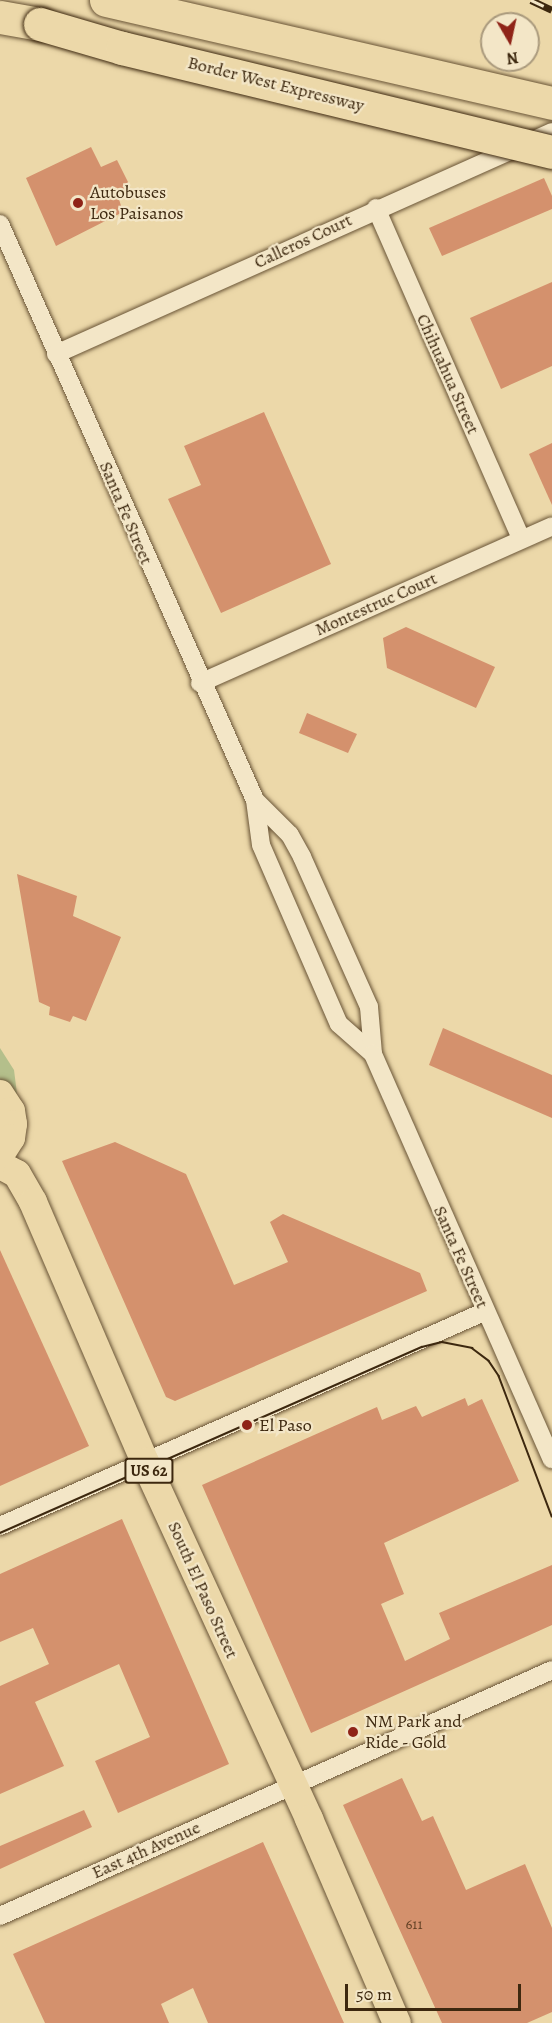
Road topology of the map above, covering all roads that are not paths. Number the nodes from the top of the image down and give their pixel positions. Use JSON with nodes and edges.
{"nodes":[{"id":1,"x":106,"y":0,"type":"edge"},
{"id":2,"x":0,"y":17,"type":"edge"},
{"id":3,"x":552,"y":104,"type":"edge"},
{"id":4,"x":552,"y":132,"type":"edge"},
{"id":5,"x":552,"y":152,"type":"edge"},
{"id":6,"x":376,"y":208,"type":"junction"},
{"id":7,"x":0,"y":224,"type":"edge"},
{"id":8,"x":56,"y":354,"type":"junction"},
{"id":9,"x":552,"y":526,"type":"edge"},
{"id":10,"x":521,"y":539,"type":"junction"},
{"id":11,"x":200,"y":683,"type":"junction"},
{"id":12,"x":255,"y":800,"type":"junction"},
{"id":13,"x":373,"y":1054,"type":"junction"},
{"id":14,"x":0,"y":1094,"type":"edge"},
{"id":15,"x":0,"y":1155,"type":"edge"},
{"id":16,"x":0,"y":1165,"type":"edge"},
{"id":17,"x":486,"y":1311,"type":"junction"},
{"id":18,"x":552,"y":1459,"type":"edge"},
{"id":19,"x":145,"y":1462,"type":"junction"},
{"id":20,"x":0,"y":1526,"type":"edge"},
{"id":21,"x":552,"y":1670,"type":"edge"},
{"id":22,"x":292,"y":1785,"type":"junction"},
{"id":23,"x":0,"y":1916,"type":"edge"},
{"id":24,"x":397,"y":2023,"type":"edge"}],
"edges":[{"from":1,"to":3,"type":"highway"},
{"from":2,"to":5,"type":"highway","name":"Border West Expressway","bridge":true},
{"from":4,"to":6,"type":"street","name":"Calleros Court"},
{"from":6,"to":8,"type":"street","name":"Calleros Court"},
{"from":6,"to":10,"type":"street","name":"Chihuahua Street"},
{"from":7,"to":8,"type":"street","name":"Santa Fe Street"},
{"from":8,"to":11,"type":"street","name":"Santa Fe Street"},
{"from":9,"to":10,"type":"street","name":"Montestruc Court"},
{"from":10,"to":11,"type":"street","name":"Montestruc Court"},
{"from":11,"to":12,"type":"street","name":"Santa Fe Street"},
{"from":12,"to":13,"type":"street","name":"Santa Fe Street"},
{"from":12,"to":13,"type":"street","name":"Santa Fe Street"},
{"from":13,"to":17,"type":"street","name":"Santa Fe Street"},
{"from":14,"to":15,"type":"main road"},
{"from":16,"to":19,"type":"main road","name":"South El Paso Street","number":"US 62"},
{"from":17,"to":18,"type":"street","name":"Santa Fe Street"},
{"from":17,"to":19,"type":"street"},
{"from":19,"to":20,"type":"street"},
{"from":19,"to":22,"type":"main road","name":"South El Paso Street","number":"US 62"},
{"from":21,"to":22,"type":"street","name":"East 4th Avenue"},
{"from":22,"to":23,"type":"street","name":"East 4th Avenue"},
{"from":22,"to":24,"type":"main road","name":"South El Paso Street","number":"US 62"}]}
